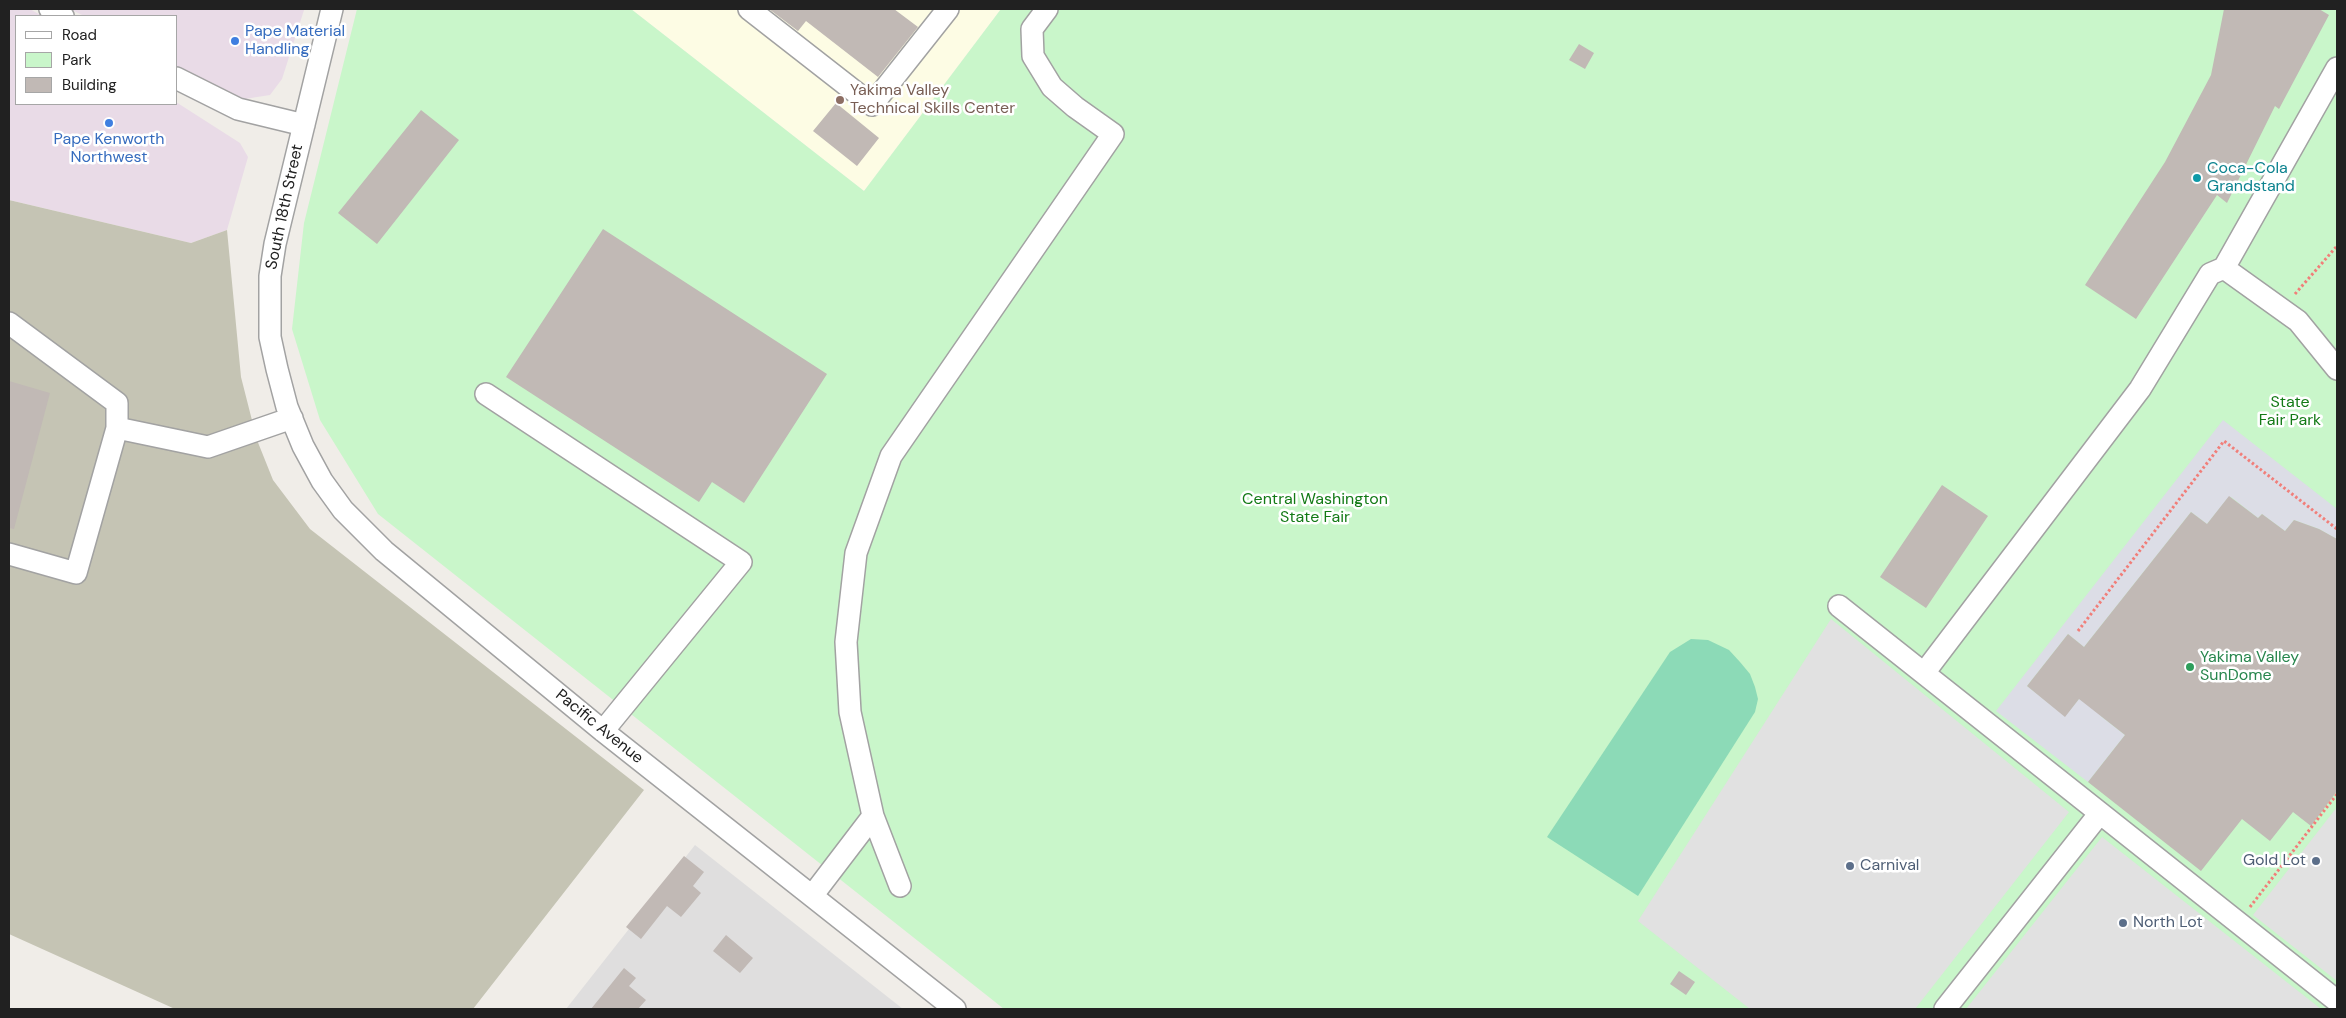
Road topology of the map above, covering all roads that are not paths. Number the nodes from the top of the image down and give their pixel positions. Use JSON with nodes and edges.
{"nodes":[{"id":1,"x":50,"y":9,"type":"edge"},
{"id":2,"x":332,"y":9,"type":"edge"},
{"id":3,"x":750,"y":9,"type":"edge"},
{"id":4,"x":948,"y":9,"type":"edge"},
{"id":5,"x":1047,"y":9,"type":"edge"},
{"id":6,"x":61,"y":15,"type":"edge"},
{"id":7,"x":2337,"y":68,"type":"edge"},
{"id":8,"x":178,"y":79,"type":"edge"},
{"id":9,"x":304,"y":125,"type":"junction"},
{"id":10,"x":2224,"y":268,"type":"junction"},
{"id":11,"x":9,"y":323,"type":"edge"},
{"id":12,"x":2337,"y":369,"type":"edge"},
{"id":13,"x":486,"y":394,"type":"dead end"},
{"id":14,"x":289,"y":412,"type":"junction"},
{"id":15,"x":116,"y":428,"type":"junction"},
{"id":16,"x":9,"y":554,"type":"edge"},
{"id":17,"x":1839,"y":606,"type":"dead end"},
{"id":18,"x":1924,"y":673,"type":"junction"},
{"id":19,"x":603,"y":731,"type":"junction"},
{"id":20,"x":2100,"y":813,"type":"junction"},
{"id":21,"x":873,"y":816,"type":"junction"},
{"id":22,"x":900,"y":886,"type":"dead end"},
{"id":23,"x":812,"y":896,"type":"junction"},
{"id":24,"x":2337,"y":1001,"type":"edge"},
{"id":25,"x":955,"y":1009,"type":"edge"},
{"id":26,"x":1945,"y":1009,"type":"edge"}],
"edges":[{"from":1,"to":6,"type":"street"},
{"from":2,"to":9,"type":"street","name":"South 18th Street"},
{"from":3,"to":4,"type":"street"},
{"from":5,"to":21,"type":"street"},
{"from":7,"to":10,"type":"street"},
{"from":8,"to":9,"type":"street"},
{"from":9,"to":14,"type":"street","name":"South 18th Street"},
{"from":10,"to":12,"type":"street"},
{"from":10,"to":18,"type":"street"},
{"from":11,"to":15,"type":"street"},
{"from":13,"to":19,"type":"street"},
{"from":14,"to":15,"type":"street"},
{"from":14,"to":19,"type":"street","name":"Pacific Avenue"},
{"from":15,"to":16,"type":"street"},
{"from":17,"to":18,"type":"street"},
{"from":18,"to":20,"type":"street"},
{"from":19,"to":23,"type":"street","name":"Pacific Avenue"},
{"from":20,"to":24,"type":"street"},
{"from":20,"to":26,"type":"street"},
{"from":21,"to":22,"type":"street"},
{"from":21,"to":23,"type":"street"},
{"from":23,"to":25,"type":"street","name":"Pacific Avenue"}]}
